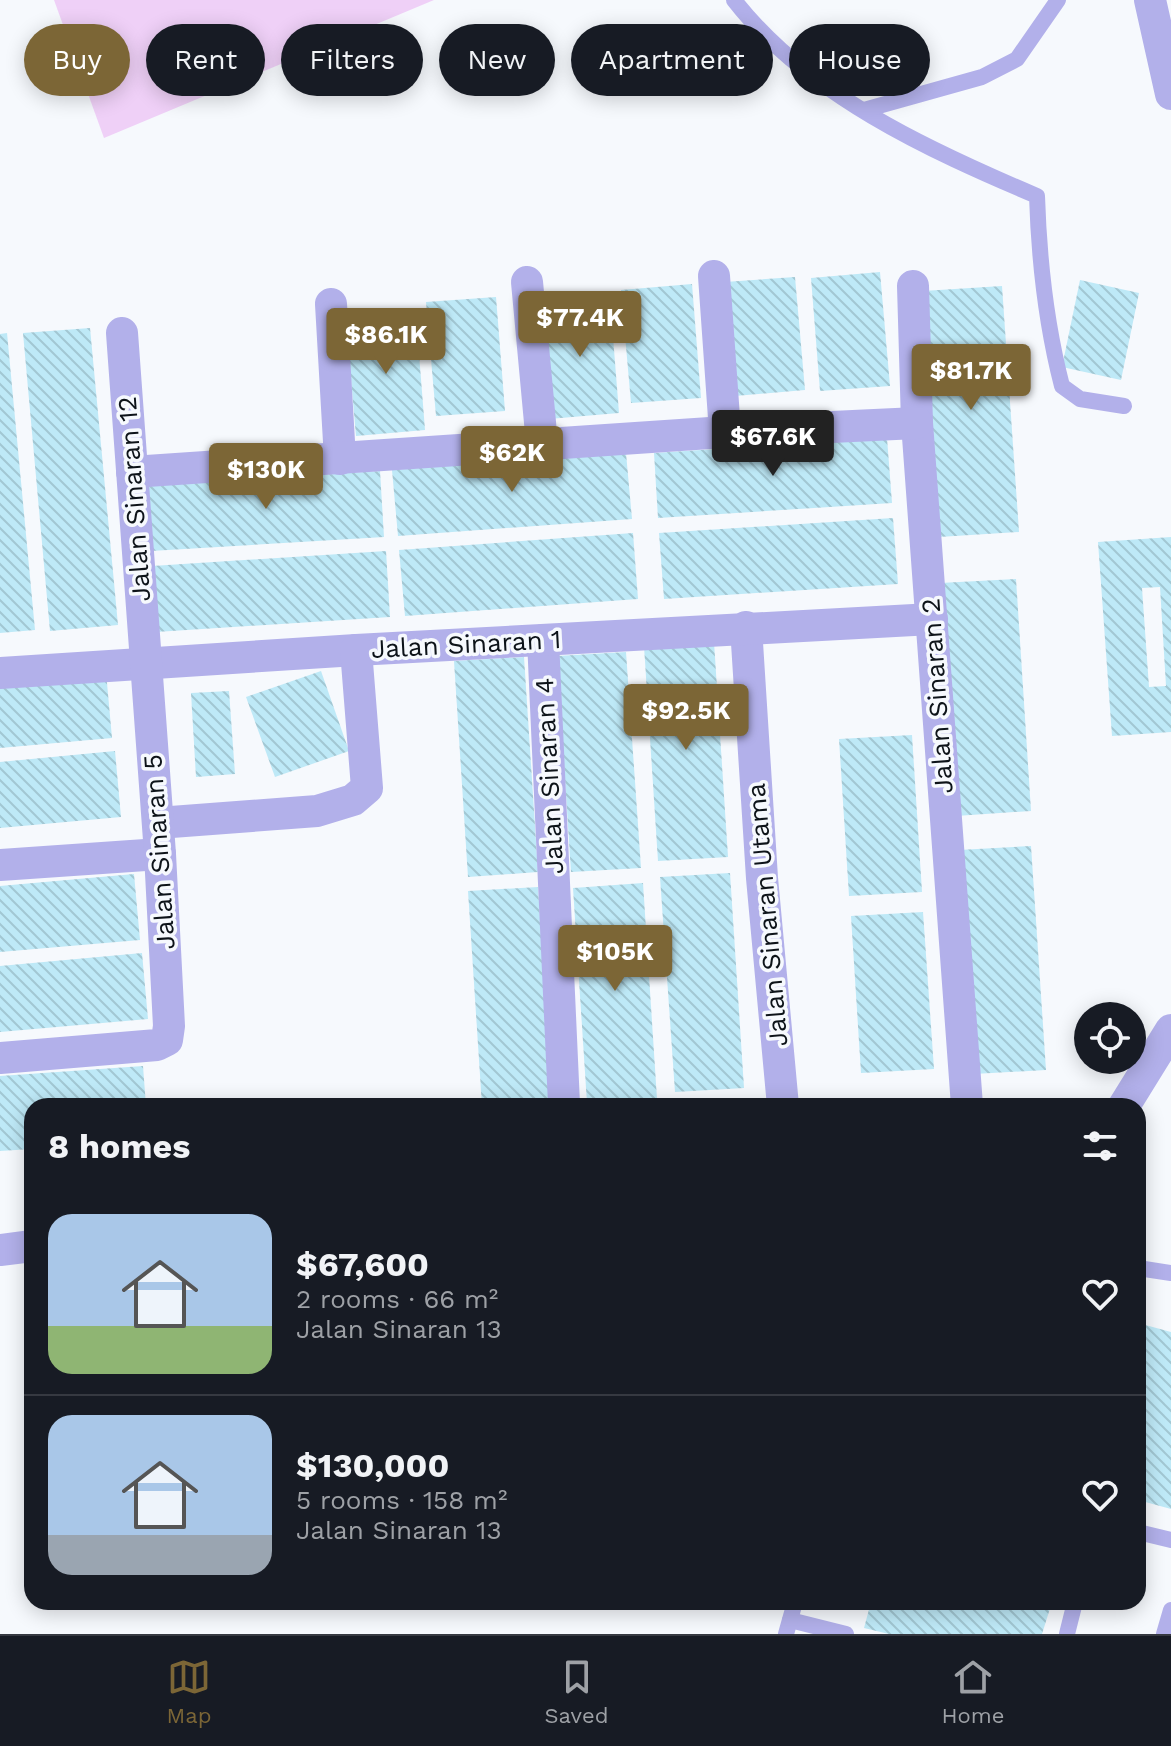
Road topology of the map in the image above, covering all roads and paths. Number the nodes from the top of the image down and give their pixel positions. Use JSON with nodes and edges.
{"nodes":[{"id":1,"x":734,"y":0,"type":"edge"},
{"id":2,"x":1058,"y":0,"type":"edge"},
{"id":3,"x":1150,"y":0,"type":"edge"},
{"id":4,"x":1171,"y":94,"type":"edge"},
{"id":5,"x":864,"y":110,"type":"junction"},
{"id":6,"x":714,"y":276,"type":"dead end"},
{"id":7,"x":527,"y":282,"type":"dead end"},
{"id":8,"x":913,"y":286,"type":"dead end"},
{"id":9,"x":331,"y":304,"type":"dead end"},
{"id":10,"x":122,"y":333,"type":"dead end"},
{"id":11,"x":1124,"y":406,"type":"dead end"},
{"id":12,"x":917,"y":423,"type":"junction"},
{"id":13,"x":725,"y":432,"type":"junction"},
{"id":14,"x":542,"y":444,"type":"junction"},
{"id":15,"x":340,"y":459,"type":"junction"},
{"id":16,"x":132,"y":472,"type":"junction"},
{"id":17,"x":932,"y":619,"type":"junction"},
{"id":18,"x":746,"y":627,"type":"junction"},
{"id":19,"x":543,"y":640,"type":"junction"},
{"id":20,"x":356,"y":650,"type":"junction"},
{"id":21,"x":146,"y":665,"type":"junction"},
{"id":22,"x":0,"y":673,"type":"edge"},
{"id":23,"x":159,"y":839,"type":"junction"},
{"id":24,"x":0,"y":865,"type":"edge"},
{"id":25,"x":1171,"y":1030,"type":"edge"},
{"id":26,"x":0,"y":1058,"type":"edge"},
{"id":27,"x":564,"y":1098,"type":"edge"},
{"id":28,"x":782,"y":1098,"type":"edge"},
{"id":29,"x":966,"y":1098,"type":"edge"},
{"id":30,"x":1129,"y":1098,"type":"edge"},
{"id":31,"x":24,"y":1247,"type":"edge"},
{"id":32,"x":0,"y":1250,"type":"edge"},
{"id":33,"x":1146,"y":1269,"type":"edge"},
{"id":34,"x":1171,"y":1273,"type":"edge"},
{"id":35,"x":1146,"y":1534,"type":"edge"},
{"id":36,"x":1171,"y":1540,"type":"edge"},
{"id":37,"x":1073,"y":1610,"type":"edge"},
{"id":38,"x":1171,"y":1610,"type":"edge"},
{"id":39,"x":788,"y":1627,"type":"edge"},
{"id":40,"x":846,"y":1634,"type":"edge"},
{"id":41,"x":1067,"y":1634,"type":"edge"},
{"id":42,"x":1164,"y":1634,"type":"edge"}],
"edges":[{"from":1,"to":5,"type":"lane"},
{"from":2,"to":5,"type":"lane"},
{"from":3,"to":4,"type":"street"},
{"from":5,"to":11,"type":"lane"},
{"from":6,"to":13,"type":"street"},
{"from":7,"to":14,"type":"street"},
{"from":8,"to":12,"type":"street","name":"Jalan Sinaran 2"},
{"from":9,"to":15,"type":"street"},
{"from":10,"to":16,"type":"street","name":"Jalan Sinaran 12"},
{"from":12,"to":13,"type":"street"},
{"from":12,"to":17,"type":"street","name":"Jalan Sinaran 2"},
{"from":13,"to":14,"type":"street"},
{"from":14,"to":15,"type":"street"},
{"from":15,"to":16,"type":"street"},
{"from":16,"to":21,"type":"street","name":"Jalan Sinaran 12"},
{"from":17,"to":18,"type":"street","name":"Jalan Sinaran 1"},
{"from":17,"to":29,"type":"street","name":"Jalan Sinaran 2"},
{"from":18,"to":19,"type":"street","name":"Jalan Sinaran 1"},
{"from":18,"to":28,"type":"street","name":"Jalan Sinaran Utama"},
{"from":19,"to":20,"type":"street","name":"Jalan Sinaran 1"},
{"from":19,"to":27,"type":"street","name":"Jalan Sinaran 4"},
{"from":20,"to":21,"type":"street","name":"Jalan Sinaran 1"},
{"from":20,"to":23,"type":"street"},
{"from":21,"to":22,"type":"street","name":"Jalan Sinaran 1"},
{"from":21,"to":23,"type":"street","name":"Jalan Sinaran 5"},
{"from":23,"to":24,"type":"street"},
{"from":23,"to":26,"type":"street","name":"Jalan Sinaran 5"},
{"from":25,"to":30,"type":"street"},
{"from":31,"to":32,"type":"street"},
{"from":33,"to":34,"type":"lane"},
{"from":35,"to":36,"type":"lane"},
{"from":37,"to":41,"type":"lane"},
{"from":38,"to":42,"type":"lane"},
{"from":39,"to":40,"type":"lane"}]}
